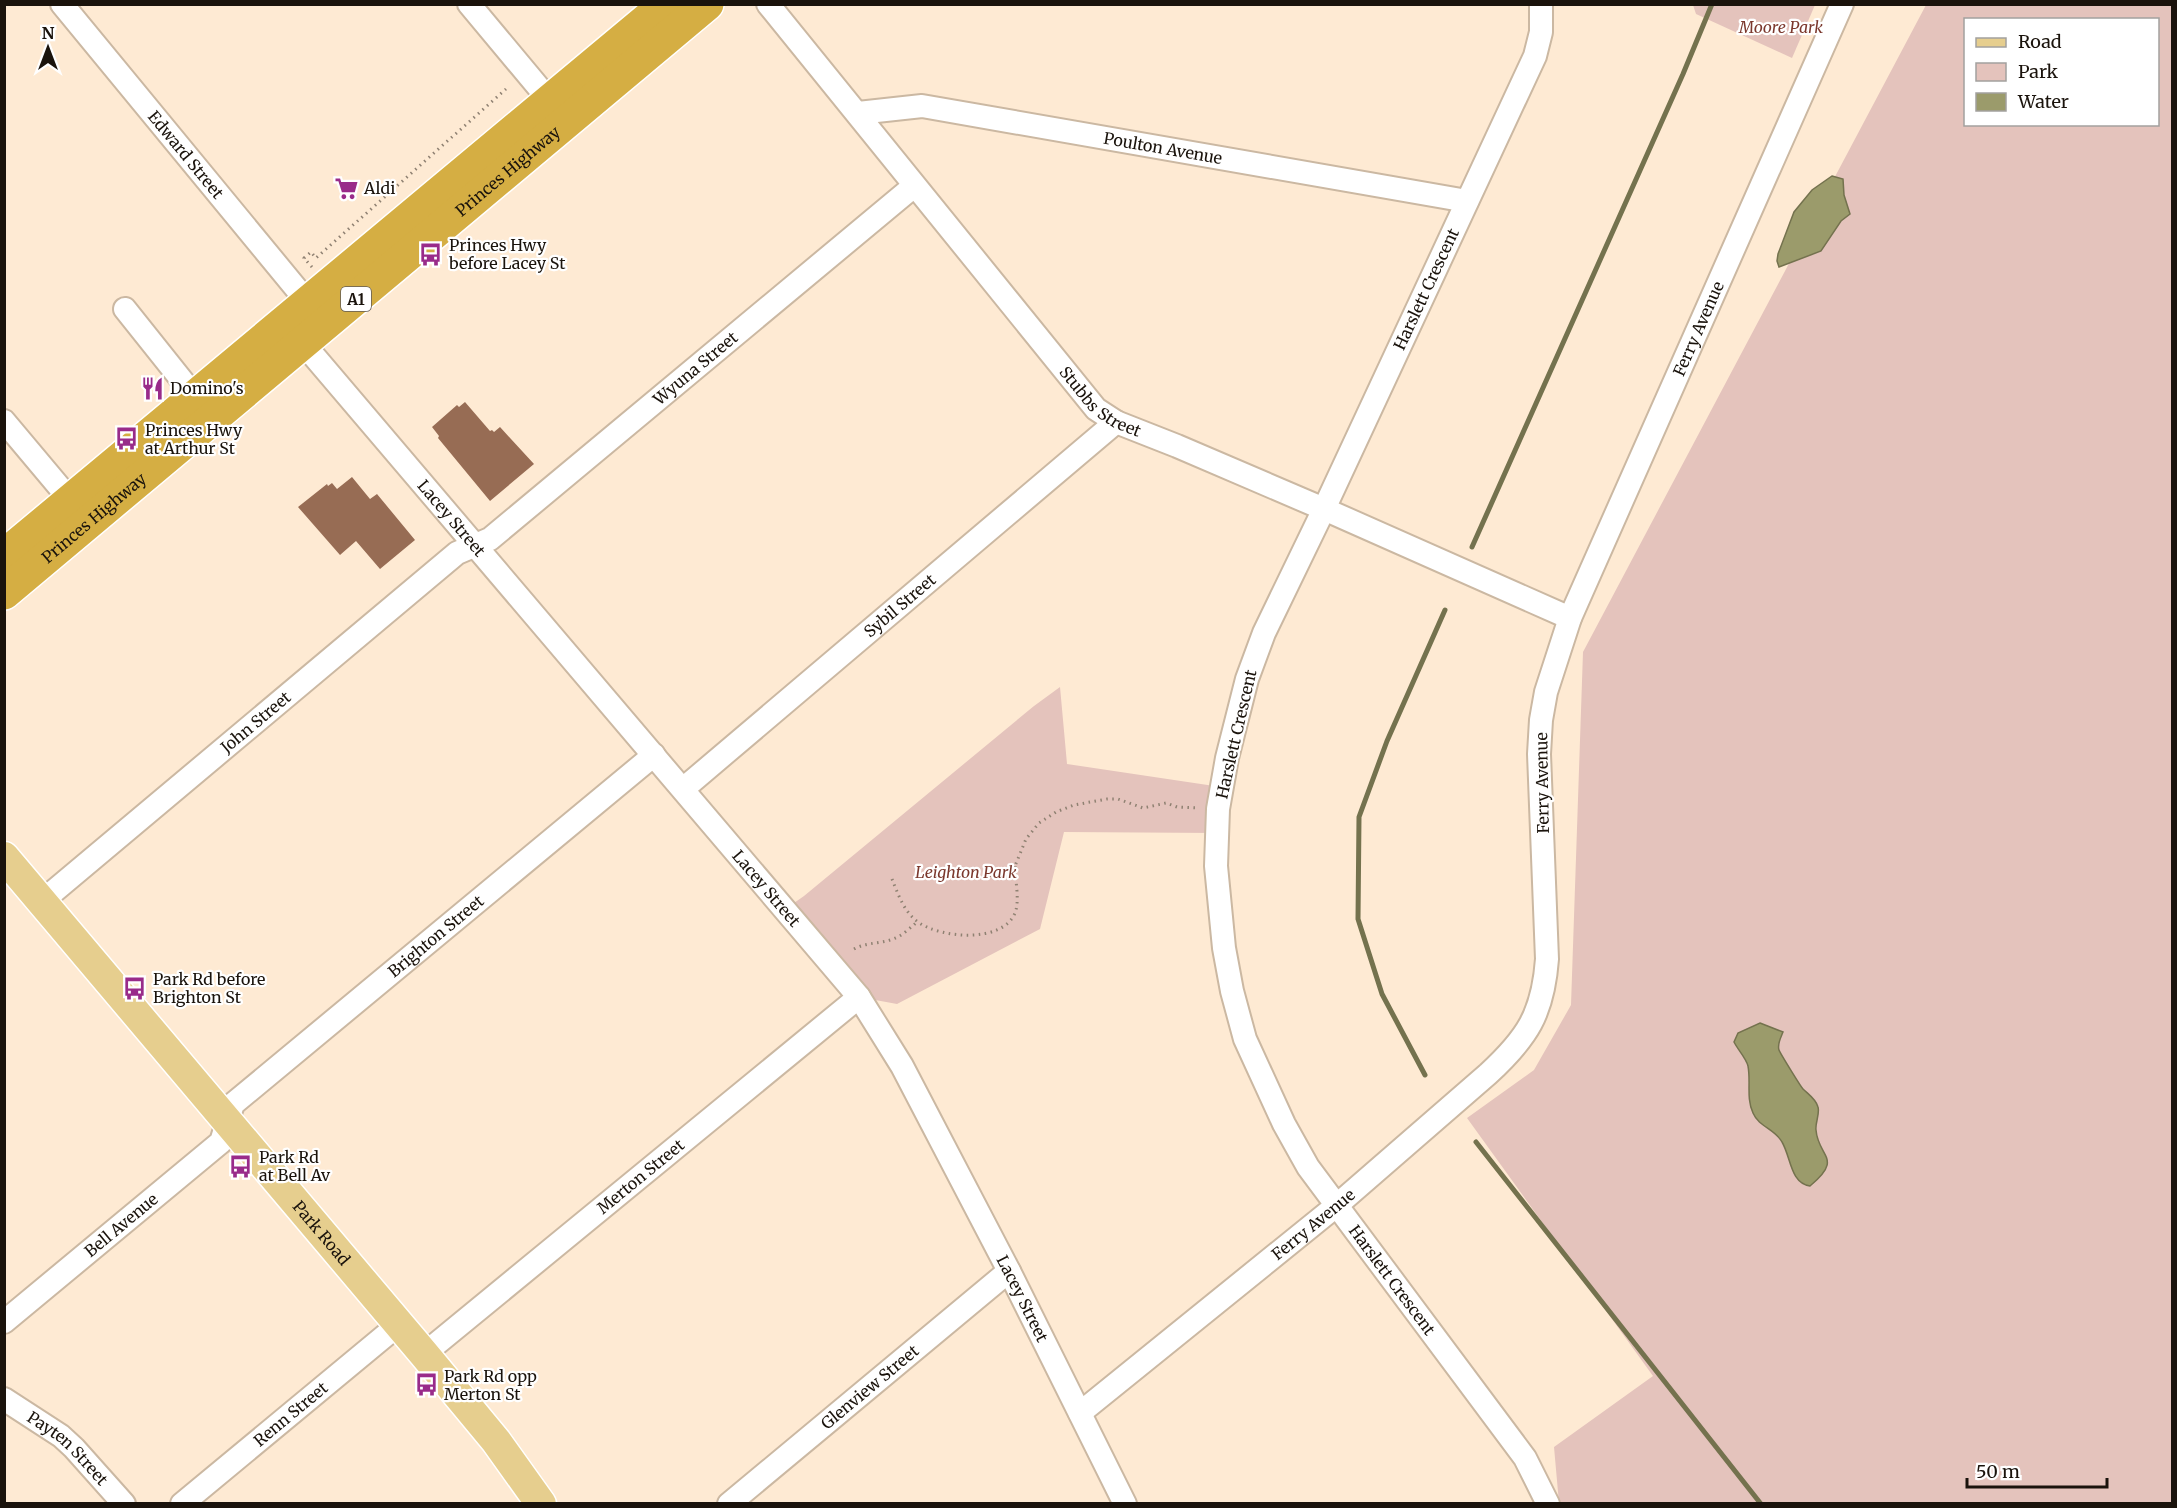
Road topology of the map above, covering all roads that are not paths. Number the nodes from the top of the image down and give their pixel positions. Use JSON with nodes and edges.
{"nodes":[{"id":1,"x":62,"y":4,"type":"edge"},
{"id":2,"x":470,"y":4,"type":"edge"},
{"id":3,"x":666,"y":4,"type":"edge"},
{"id":4,"x":707,"y":4,"type":"edge"},
{"id":5,"x":768,"y":4,"type":"edge"},
{"id":6,"x":1541,"y":4,"type":"edge"},
{"id":7,"x":1842,"y":4,"type":"edge"},
{"id":8,"x":550,"y":101,"type":"junction"},
{"id":9,"x":858,"y":113,"type":"junction"},
{"id":10,"x":914,"y":186,"type":"junction"},
{"id":11,"x":1467,"y":201,"type":"junction"},
{"id":12,"x":313,"y":288,"type":"junction"},
{"id":13,"x":125,"y":309,"type":"dead end"},
{"id":14,"x":302,"y":342,"type":"junction"},
{"id":15,"x":196,"y":398,"type":"junction"},
{"id":16,"x":4,"y":421,"type":"edge"},
{"id":17,"x":1116,"y":423,"type":"junction"},
{"id":18,"x":72,"y":502,"type":"junction"},
{"id":19,"x":1324,"y":509,"type":"junction"},
{"id":20,"x":474,"y":546,"type":"junction"},
{"id":21,"x":4,"y":556,"type":"edge"},
{"id":22,"x":4,"y":593,"type":"edge"},
{"id":23,"x":1570,"y":618,"type":"junction"},
{"id":24,"x":654,"y":755,"type":"junction"},
{"id":25,"x":683,"y":789,"type":"junction"},
{"id":26,"x":4,"y":857,"type":"edge"},
{"id":27,"x":41,"y":902,"type":"junction"},
{"id":28,"x":859,"y":997,"type":"junction"},
{"id":29,"x":227,"y":1123,"type":"junction"},
{"id":30,"x":1336,"y":1206,"type":"junction"},
{"id":31,"x":1009,"y":1271,"type":"junction"},
{"id":32,"x":4,"y":1322,"type":"edge"},
{"id":33,"x":398,"y":1325,"type":"junction"},
{"id":34,"x":424,"y":1354,"type":"junction"},
{"id":35,"x":4,"y":1399,"type":"edge"},
{"id":36,"x":1080,"y":1413,"type":"junction"},
{"id":37,"x":124,"y":1503,"type":"edge"},
{"id":38,"x":182,"y":1503,"type":"edge"},
{"id":39,"x":541,"y":1503,"type":"edge"},
{"id":40,"x":729,"y":1503,"type":"edge"},
{"id":41,"x":1125,"y":1503,"type":"edge"},
{"id":42,"x":1548,"y":1503,"type":"edge"}],
"edges":[{"from":1,"to":12,"type":"street","name":"Edward Street"},
{"from":2,"to":8,"type":"street"},
{"from":3,"to":8,"type":"highway","name":"Princes Highway","number":"A1"},
{"from":4,"to":14,"type":"highway","name":"Princes Highway","number":"A1"},
{"from":5,"to":9,"type":"street","name":"Stubbs Street"},
{"from":6,"to":11,"type":"street","name":"Harslett Crescent"},
{"from":7,"to":23,"type":"street","name":"Ferry Avenue"},
{"from":8,"to":12,"type":"highway","name":"Princes Highway","number":"A1"},
{"from":9,"to":10,"type":"street","name":"Stubbs Street"},
{"from":9,"to":11,"type":"street","name":"Poulton Avenue"},
{"from":10,"to":17,"type":"street","name":"Stubbs Street"},
{"from":10,"to":20,"type":"street","name":"Wyuna Street"},
{"from":11,"to":19,"type":"street","name":"Harslett Crescent"},
{"from":12,"to":15,"type":"highway","name":"Princes Highway","number":"A1"},
{"from":13,"to":15,"type":"street"},
{"from":14,"to":20,"type":"street","name":"Lacey Street"},
{"from":14,"to":22,"type":"highway","name":"Princes Highway","number":"A1"},
{"from":15,"to":18,"type":"highway","name":"Princes Highway","number":"A1"},
{"from":16,"to":18,"type":"street"},
{"from":17,"to":19,"type":"street","name":"Stubbs Street"},
{"from":17,"to":25,"type":"street","name":"Sybil Street"},
{"from":18,"to":21,"type":"highway","name":"Princes Highway","number":"A1"},
{"from":19,"to":23,"type":"street","name":"Stubbs Street"},
{"from":19,"to":30,"type":"street","name":"Harslett Crescent"},
{"from":20,"to":24,"type":"street","name":"Lacey Street"},
{"from":20,"to":27,"type":"street","name":"John Street"},
{"from":23,"to":30,"type":"street","name":"Ferry Avenue"},
{"from":24,"to":25,"type":"street","name":"Lacey Street"},
{"from":24,"to":29,"type":"street","name":"Brighton Street"},
{"from":25,"to":28,"type":"street","name":"Lacey Street"},
{"from":26,"to":27,"type":"main road","name":"Park Road"},
{"from":27,"to":29,"type":"main road","name":"Park Road"},
{"from":28,"to":31,"type":"street","name":"Lacey Street"},
{"from":28,"to":34,"type":"street","name":"Merton Street"},
{"from":29,"to":32,"type":"street","name":"Bell Avenue"},
{"from":29,"to":33,"type":"main road","name":"Park Road"},
{"from":30,"to":36,"type":"street","name":"Ferry Avenue"},
{"from":30,"to":42,"type":"street","name":"Harslett Crescent"},
{"from":31,"to":36,"type":"street","name":"Lacey Street"},
{"from":31,"to":40,"type":"street","name":"Glenview Street"},
{"from":33,"to":34,"type":"main road","name":"Park Road"},
{"from":33,"to":38,"type":"street","name":"Renn Street"},
{"from":34,"to":39,"type":"main road","name":"Park Road"},
{"from":35,"to":37,"type":"street","name":"Payten Street"},
{"from":36,"to":41,"type":"street","name":"Lacey Street"}]}
